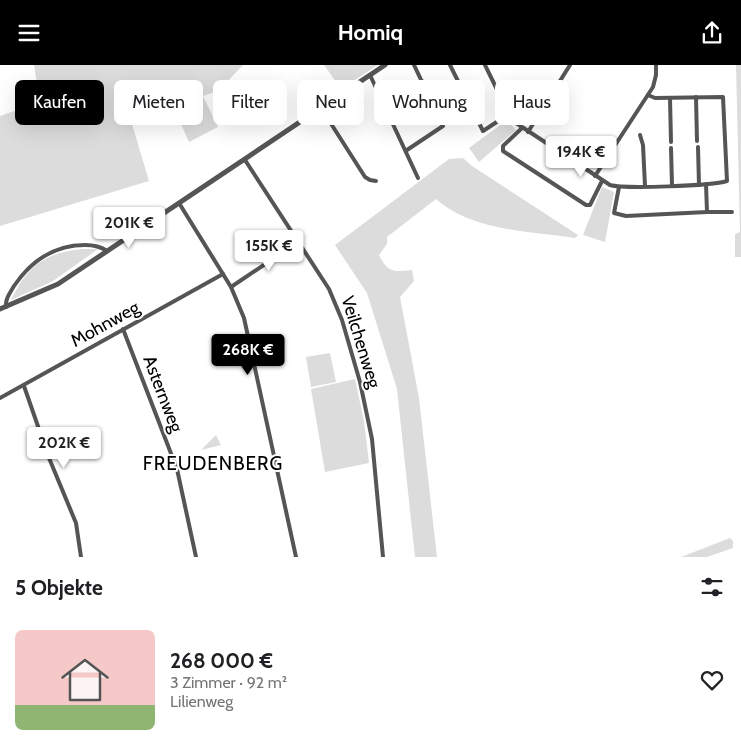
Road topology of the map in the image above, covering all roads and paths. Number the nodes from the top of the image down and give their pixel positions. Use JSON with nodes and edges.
{"nodes":[{"id":1,"x":385,"y":65,"type":"edge"},
{"id":2,"x":414,"y":65,"type":"edge"},
{"id":3,"x":450,"y":65,"type":"edge"},
{"id":4,"x":485,"y":65,"type":"edge"},
{"id":5,"x":570,"y":65,"type":"edge"},
{"id":6,"x":656,"y":65,"type":"edge"},
{"id":7,"x":370,"y":75,"type":"junction"},
{"id":8,"x":363,"y":80,"type":"edge"},
{"id":9,"x":422,"y":80,"type":"edge"},
{"id":10,"x":374,"y":83,"type":"edge"},
{"id":11,"x":495,"y":85,"type":"edge"},
{"id":12,"x":648,"y":95,"type":"junction"},
{"id":13,"x":696,"y":97,"type":"junction"},
{"id":14,"x":670,"y":98,"type":"junction"},
{"id":15,"x":495,"y":123,"type":"edge"},
{"id":16,"x":297,"y":124,"type":"edge"},
{"id":17,"x":332,"y":125,"type":"edge"},
{"id":18,"x":395,"y":125,"type":"edge"},
{"id":19,"x":443,"y":125,"type":"edge"},
{"id":20,"x":519,"y":125,"type":"edge"},
{"id":21,"x":522,"y":128,"type":"junction"},
{"id":22,"x":528,"y":132,"type":"junction"},
{"id":23,"x":640,"y":135,"type":"dead end"},
{"id":24,"x":698,"y":141,"type":"dead end"},
{"id":25,"x":671,"y":142,"type":"dead end"},
{"id":26,"x":698,"y":147,"type":"dead end"},
{"id":27,"x":671,"y":148,"type":"dead end"},
{"id":28,"x":407,"y":150,"type":"junction"},
{"id":29,"x":245,"y":159,"type":"junction"},
{"id":30,"x":595,"y":176,"type":"junction"},
{"id":31,"x":418,"y":178,"type":"dead end"},
{"id":32,"x":376,"y":181,"type":"dead end"},
{"id":33,"x":602,"y":181,"type":"junction"},
{"id":34,"x":706,"y":184,"type":"junction"},
{"id":35,"x":672,"y":185,"type":"junction"},
{"id":36,"x":699,"y":185,"type":"junction"},
{"id":37,"x":645,"y":186,"type":"junction"},
{"id":38,"x":619,"y":187,"type":"junction"},
{"id":39,"x":179,"y":203,"type":"junction"},
{"id":40,"x":706,"y":212,"type":"junction"},
{"id":41,"x":732,"y":212,"type":"dead end"},
{"id":42,"x":298,"y":241,"type":"junction"},
{"id":43,"x":107,"y":251,"type":"junction"},
{"id":44,"x":223,"y":274,"type":"junction"},
{"id":45,"x":230,"y":287,"type":"junction"},
{"id":46,"x":3,"y":308,"type":"edge"},
{"id":47,"x":123,"y":329,"type":"junction"},
{"id":48,"x":24,"y":386,"type":"junction"},
{"id":49,"x":0,"y":398,"type":"edge"},
{"id":50,"x":81,"y":557,"type":"edge"},
{"id":51,"x":196,"y":557,"type":"edge"},
{"id":52,"x":296,"y":557,"type":"edge"},
{"id":53,"x":383,"y":557,"type":"edge"}],
"edges":[{"from":1,"to":7,"type":"street"},
{"from":2,"to":9,"type":"street"},
{"from":3,"to":15,"type":"street"},
{"from":4,"to":11,"type":"street"},
{"from":5,"to":22,"type":"street"},
{"from":6,"to":12,"type":"street"},
{"from":7,"to":8,"type":"street"},
{"from":7,"to":10,"type":"street"},
{"from":12,"to":14,"type":"street"},
{"from":12,"to":30,"type":"street"},
{"from":13,"to":14,"type":"street"},
{"from":13,"to":24,"type":"street"},
{"from":13,"to":34,"type":"street"},
{"from":14,"to":25,"type":"street"},
{"from":16,"to":29,"type":"street"},
{"from":17,"to":32,"type":"street"},
{"from":18,"to":28,"type":"street"},
{"from":19,"to":28,"type":"street"},
{"from":20,"to":21,"type":"street"},
{"from":21,"to":22,"type":"street"},
{"from":21,"to":33,"type":"street"},
{"from":22,"to":30,"type":"street"},
{"from":23,"to":37,"type":"street"},
{"from":26,"to":36,"type":"street"},
{"from":27,"to":35,"type":"street"},
{"from":28,"to":31,"type":"street"},
{"from":29,"to":39,"type":"street"},
{"from":29,"to":42,"type":"street","name":"Veilchenweg"},
{"from":30,"to":33,"type":"street"},
{"from":33,"to":38,"type":"street"},
{"from":34,"to":36,"type":"street"},
{"from":34,"to":40,"type":"street"},
{"from":35,"to":36,"type":"street"},
{"from":35,"to":37,"type":"street"},
{"from":37,"to":38,"type":"street"},
{"from":38,"to":40,"type":"street"},
{"from":39,"to":43,"type":"street"},
{"from":39,"to":44,"type":"street"},
{"from":40,"to":41,"type":"street"},
{"from":42,"to":45,"type":"street"},
{"from":42,"to":53,"type":"street","name":"Veilchenweg"},
{"from":43,"to":46,"type":"street"},
{"from":43,"to":46,"type":"street"},
{"from":44,"to":45,"type":"street"},
{"from":44,"to":47,"type":"street","name":"Mohnweg"},
{"from":45,"to":52,"type":"street"},
{"from":47,"to":48,"type":"street","name":"Mohnweg"},
{"from":47,"to":51,"type":"street","name":"Asternweg"},
{"from":48,"to":49,"type":"street","name":"Mohnweg"},
{"from":48,"to":50,"type":"street"}]}
